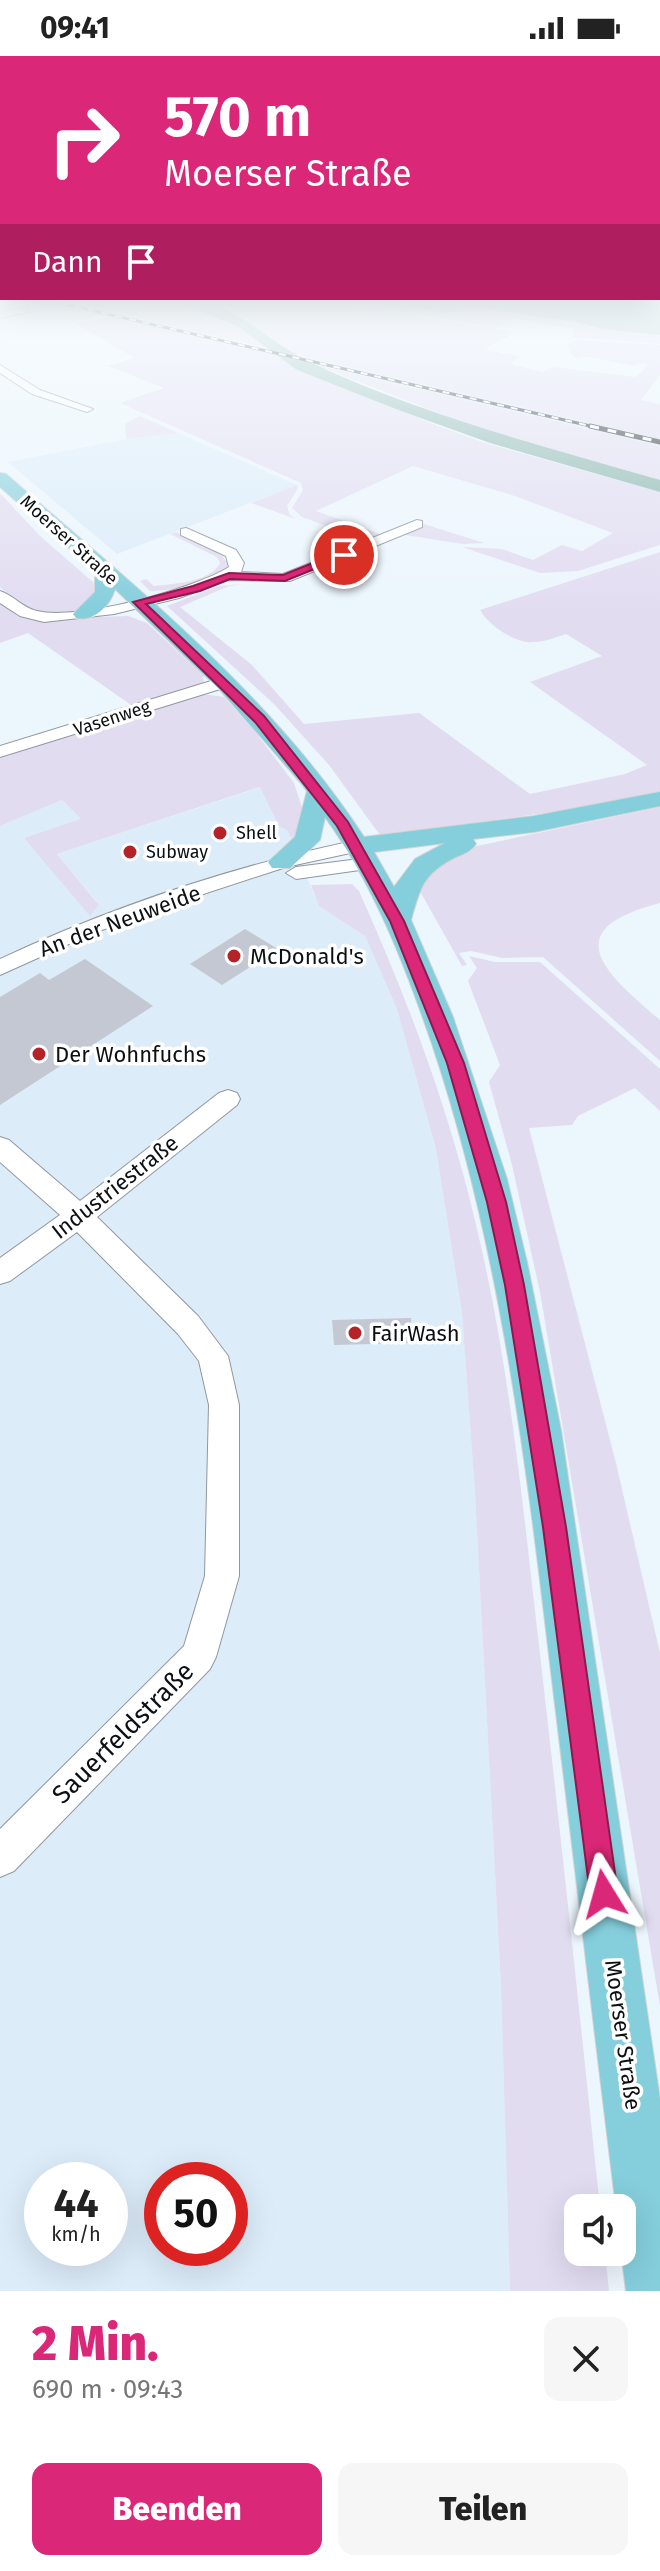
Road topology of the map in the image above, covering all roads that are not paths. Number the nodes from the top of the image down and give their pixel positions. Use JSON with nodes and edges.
{"nodes":[{"id":1,"x":73,"y":404,"type":"edge"},
{"id":2,"x":87,"y":409,"type":"dead end"},
{"id":3,"x":0,"y":478,"type":"edge"},
{"id":4,"x":417,"y":524,"type":"dead end"},
{"id":5,"x":186,"y":532,"type":"dead end"},
{"id":6,"x":104,"y":572,"type":"junction"},
{"id":7,"x":229,"y":576,"type":"junction"},
{"id":8,"x":0,"y":595,"type":"edge"},
{"id":9,"x":138,"y":602,"type":"junction"},
{"id":10,"x":83,"y":614,"type":"junction"},
{"id":11,"x":224,"y":682,"type":"junction"},
{"id":12,"x":0,"y":752,"type":"edge"},
{"id":13,"x":318,"y":793,"type":"junction"},
{"id":14,"x":660,"y":799,"type":"edge"},
{"id":15,"x":534,"y":824,"type":"junction"},
{"id":16,"x":463,"y":844,"type":"junction"},
{"id":17,"x":362,"y":855,"type":"junction"},
{"id":18,"x":281,"y":862,"type":"junction"},
{"id":19,"x":241,"y":878,"type":"junction"},
{"id":20,"x":397,"y":921,"type":"junction"},
{"id":21,"x":0,"y":968,"type":"edge"},
{"id":22,"x":228,"y":1099,"type":"dead end"},
{"id":23,"x":0,"y":1147,"type":"edge"},
{"id":24,"x":79,"y":1216,"type":"junction"},
{"id":25,"x":0,"y":1273,"type":"edge"},
{"id":26,"x":0,"y":1857,"type":"edge"},
{"id":27,"x":657,"y":2291,"type":"edge"}],
"edges":[{"from":1,"to":2,"type":"street"},
{"from":3,"to":6,"type":"main road","name":"Moerser Straße"},
{"from":4,"to":7,"type":"street","name":"Moerser Straße"},
{"from":5,"to":7,"type":"street"},
{"from":6,"to":9,"type":"main road","name":"Moerser Straße"},
{"from":6,"to":10,"type":"main road"},
{"from":7,"to":9,"type":"street","name":"Moerser Straße"},
{"from":8,"to":10,"type":"street","name":"Moerser Straße"},
{"from":9,"to":10,"type":"street","name":"Moerser Straße"},
{"from":9,"to":11,"type":"main road","name":"Moerser Straße"},
{"from":11,"to":12,"type":"street","name":"Vasenweg"},
{"from":11,"to":13,"type":"main road","name":"Moerser Straße"},
{"from":13,"to":17,"type":"main road","name":"Moerser Straße"},
{"from":13,"to":18,"type":"main road"},
{"from":14,"to":15,"type":"main road"},
{"from":15,"to":16,"type":"main road"},
{"from":15,"to":17,"type":"main road"},
{"from":16,"to":17,"type":"main road"},
{"from":16,"to":20,"type":"main road"},
{"from":17,"to":18,"type":"street","name":"An der Neuweide"},
{"from":17,"to":19,"type":"street","name":"An der Neuweide"},
{"from":17,"to":20,"type":"main road","name":"Moerser Straße"},
{"from":18,"to":19,"type":"street","name":"An der Neuweide"},
{"from":19,"to":21,"type":"street","name":"An der Neuweide"},
{"from":20,"to":27,"type":"main road","name":"Moerser Straße"},
{"from":22,"to":24,"type":"street","name":"Industriestraße"},
{"from":23,"to":24,"type":"street","name":"Sauerfeldstraße"},
{"from":24,"to":25,"type":"street","name":"Industriestraße"},
{"from":24,"to":26,"type":"street","name":"Sauerfeldstraße"}]}
